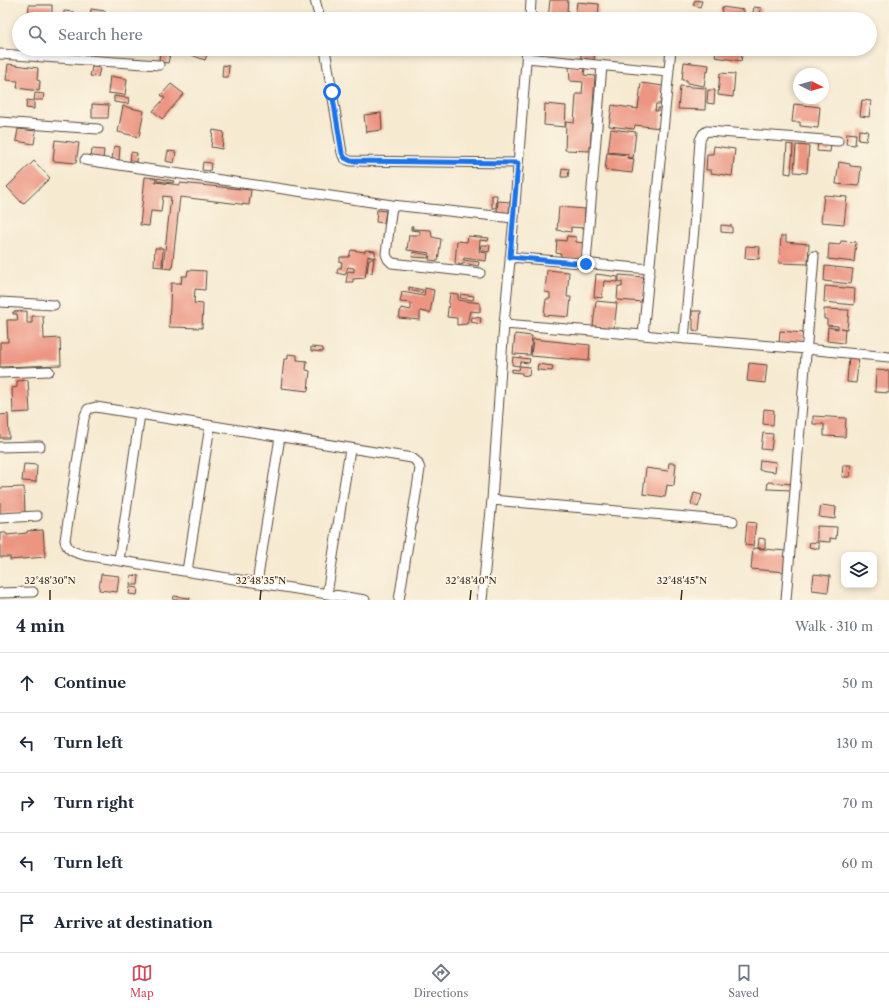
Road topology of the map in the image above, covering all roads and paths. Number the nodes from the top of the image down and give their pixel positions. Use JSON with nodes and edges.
{"nodes":[{"id":1,"x":315,"y":0,"type":"edge"},
{"id":2,"x":531,"y":0,"type":"edge"},
{"id":3,"x":318,"y":12,"type":"edge"},
{"id":4,"x":530,"y":12,"type":"edge"},
{"id":5,"x":0,"y":54,"type":"edge"},
{"id":6,"x":12,"y":55,"type":"edge"},
{"id":7,"x":29,"y":56,"type":"edge"},
{"id":8,"x":326,"y":56,"type":"edge"},
{"id":9,"x":527,"y":56,"type":"edge"},
{"id":10,"x":546,"y":56,"type":"edge"},
{"id":11,"x":670,"y":56,"type":"edge"},
{"id":12,"x":159,"y":65,"type":"dead end"},
{"id":13,"x":602,"y":65,"type":"junction"},
{"id":14,"x":668,"y":72,"type":"junction"},
{"id":15,"x":0,"y":122,"type":"edge"},
{"id":16,"x":98,"y":129,"type":"dead end"},
{"id":17,"x":838,"y":141,"type":"dead end"},
{"id":18,"x":85,"y":160,"type":"dead end"},
{"id":19,"x":518,"y":163,"type":"junction"},
{"id":20,"x":392,"y":204,"type":"junction"},
{"id":21,"x":514,"y":218,"type":"junction"},
{"id":22,"x":814,"y":256,"type":"dead end"},
{"id":23,"x":510,"y":257,"type":"junction"},
{"id":24,"x":586,"y":264,"type":"junction"},
{"id":25,"x":650,"y":269,"type":"junction"},
{"id":26,"x":480,"y":273,"type":"dead end"},
{"id":27,"x":0,"y":302,"type":"edge"},
{"id":28,"x":54,"y":305,"type":"dead end"},
{"id":29,"x":504,"y":324,"type":"junction"},
{"id":30,"x":643,"y":335,"type":"junction"},
{"id":31,"x":684,"y":338,"type":"junction"},
{"id":32,"x":806,"y":349,"type":"junction"},
{"id":33,"x":889,"y":356,"type":"edge"},
{"id":34,"x":49,"y":371,"type":"dead end"},
{"id":35,"x":0,"y":373,"type":"edge"},
{"id":36,"x":140,"y":414,"type":"junction"},
{"id":37,"x":210,"y":426,"type":"junction"},
{"id":38,"x":280,"y":437,"type":"junction"},
{"id":39,"x":40,"y":446,"type":"dead end"},
{"id":40,"x":0,"y":447,"type":"edge"},
{"id":41,"x":350,"y":449,"type":"junction"},
{"id":42,"x":492,"y":500,"type":"junction"},
{"id":43,"x":38,"y":516,"type":"dead end"},
{"id":44,"x":0,"y":518,"type":"edge"},
{"id":45,"x":733,"y":521,"type":"dead end"},
{"id":46,"x":118,"y":560,"type":"junction"},
{"id":47,"x":187,"y":572,"type":"junction"},
{"id":48,"x":257,"y":582,"type":"junction"},
{"id":49,"x":33,"y":592,"type":"dead end"},
{"id":50,"x":0,"y":593,"type":"edge"},
{"id":51,"x":327,"y":594,"type":"junction"},
{"id":52,"x":365,"y":600,"type":"edge"},
{"id":53,"x":399,"y":600,"type":"edge"},
{"id":54,"x":482,"y":600,"type":"edge"},
{"id":55,"x":786,"y":600,"type":"edge"}],
"edges":[{"from":1,"to":3,"type":"street"},
{"from":2,"to":4,"type":"street"},
{"from":5,"to":6,"type":"street"},
{"from":7,"to":12,"type":"street"},
{"from":8,"to":19,"type":"street"},
{"from":9,"to":19,"type":"street"},
{"from":10,"to":13,"type":"street"},
{"from":11,"to":14,"type":"street"},
{"from":13,"to":14,"type":"street"},
{"from":13,"to":24,"type":"street"},
{"from":14,"to":25,"type":"street"},
{"from":15,"to":16,"type":"street"},
{"from":17,"to":31,"type":"street"},
{"from":18,"to":20,"type":"street"},
{"from":19,"to":21,"type":"street"},
{"from":20,"to":21,"type":"street"},
{"from":20,"to":26,"type":"street"},
{"from":21,"to":23,"type":"street"},
{"from":22,"to":32,"type":"street"},
{"from":23,"to":24,"type":"street"},
{"from":23,"to":29,"type":"street"},
{"from":24,"to":25,"type":"street"},
{"from":25,"to":30,"type":"street"},
{"from":27,"to":28,"type":"street"},
{"from":29,"to":30,"type":"street"},
{"from":29,"to":42,"type":"street"},
{"from":30,"to":31,"type":"street"},
{"from":31,"to":32,"type":"street"},
{"from":32,"to":33,"type":"street"},
{"from":32,"to":55,"type":"street"},
{"from":34,"to":35,"type":"street"},
{"from":36,"to":37,"type":"street"},
{"from":36,"to":46,"type":"street"},
{"from":36,"to":46,"type":"street"},
{"from":37,"to":38,"type":"street"},
{"from":37,"to":47,"type":"street"},
{"from":38,"to":41,"type":"street"},
{"from":38,"to":48,"type":"street"},
{"from":39,"to":40,"type":"street"},
{"from":41,"to":51,"type":"street"},
{"from":41,"to":53,"type":"street"},
{"from":42,"to":45,"type":"street"},
{"from":42,"to":54,"type":"street"},
{"from":43,"to":44,"type":"street"},
{"from":46,"to":47,"type":"street"},
{"from":47,"to":48,"type":"street"},
{"from":48,"to":51,"type":"street"},
{"from":49,"to":50,"type":"street"},
{"from":51,"to":52,"type":"street"}]}
